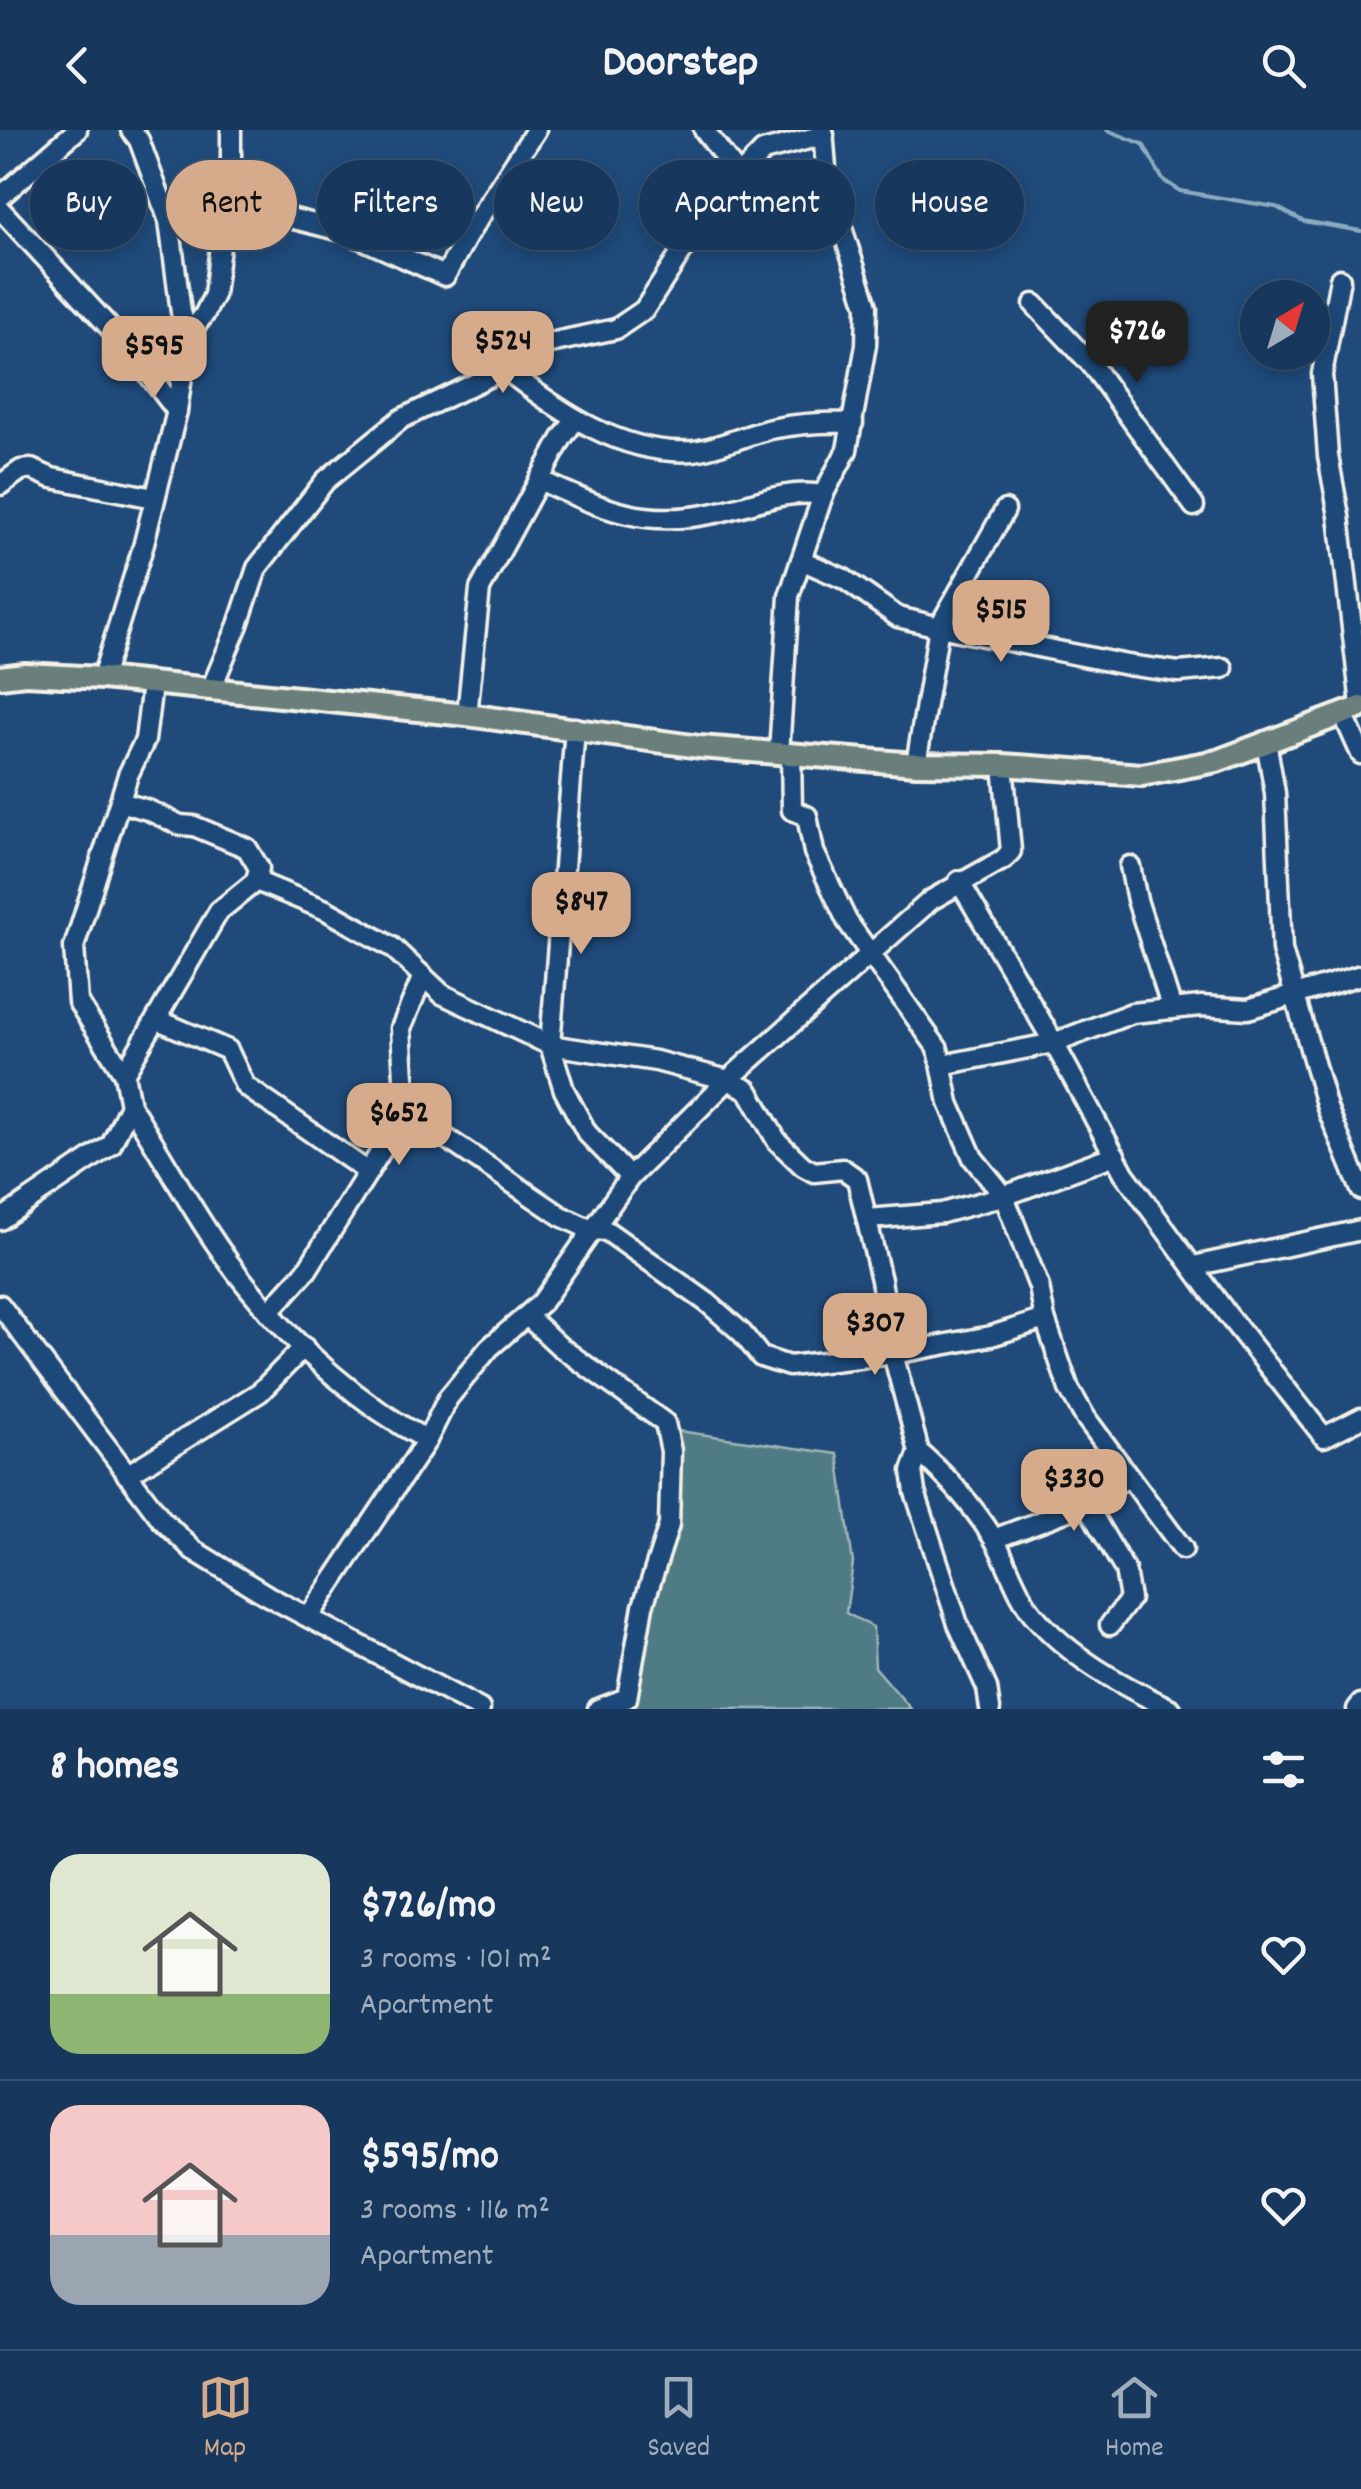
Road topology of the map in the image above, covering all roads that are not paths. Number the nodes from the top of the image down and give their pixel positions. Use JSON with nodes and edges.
{"nodes":[{"id":1,"x":77,"y":130,"type":"edge"},
{"id":2,"x":130,"y":130,"type":"edge"},
{"id":3,"x":231,"y":130,"type":"edge"},
{"id":4,"x":536,"y":130,"type":"edge"},
{"id":5,"x":704,"y":130,"type":"edge"},
{"id":6,"x":824,"y":132,"type":"edge"},
{"id":7,"x":229,"y":160,"type":"edge"},
{"id":8,"x":727,"y":160,"type":"edge"},
{"id":9,"x":756,"y":160,"type":"edge"},
{"id":10,"x":0,"y":197,"type":"edge"},
{"id":11,"x":0,"y":209,"type":"edge"},
{"id":12,"x":297,"y":220,"type":"edge"},
{"id":13,"x":220,"y":250,"type":"edge"},
{"id":14,"x":683,"y":250,"type":"edge"},
{"id":15,"x":1340,"y":280,"type":"dead end"},
{"id":16,"x":1034,"y":304,"type":"dead end"},
{"id":17,"x":188,"y":334,"type":"junction"},
{"id":18,"x":505,"y":369,"type":"junction"},
{"id":19,"x":177,"y":411,"type":"junction"},
{"id":20,"x":576,"y":419,"type":"junction"},
{"id":21,"x":854,"y":423,"type":"junction"},
{"id":22,"x":538,"y":480,"type":"junction"},
{"id":23,"x":0,"y":485,"type":"edge"},
{"id":24,"x":823,"y":495,"type":"junction"},
{"id":25,"x":154,"y":498,"type":"junction"},
{"id":26,"x":1194,"y":506,"type":"dead end"},
{"id":27,"x":1004,"y":510,"type":"dead end"},
{"id":28,"x":801,"y":560,"type":"junction"},
{"id":29,"x":938,"y":627,"type":"junction"},
{"id":30,"x":1223,"y":668,"type":"dead end"},
{"id":31,"x":0,"y":677,"type":"edge"},
{"id":32,"x":102,"y":678,"type":"junction"},
{"id":33,"x":152,"y":685,"type":"junction"},
{"id":34,"x":210,"y":689,"type":"junction"},
{"id":35,"x":1355,"y":709,"type":"edge"},
{"id":36,"x":466,"y":716,"type":"junction"},
{"id":37,"x":576,"y":728,"type":"junction"},
{"id":38,"x":1266,"y":741,"type":"junction"},
{"id":39,"x":785,"y":754,"type":"junction"},
{"id":40,"x":1361,"y":754,"type":"edge"},
{"id":41,"x":916,"y":764,"type":"junction"},
{"id":42,"x":1003,"y":764,"type":"junction"},
{"id":43,"x":120,"y":802,"type":"junction"},
{"id":44,"x":1130,"y":866,"type":"dead end"},
{"id":45,"x":256,"y":881,"type":"junction"},
{"id":46,"x":960,"y":882,"type":"junction"},
{"id":47,"x":870,"y":953,"type":"junction"},
{"id":48,"x":1361,"y":975,"type":"edge"},
{"id":49,"x":424,"y":976,"type":"junction"},
{"id":50,"x":1293,"y":994,"type":"junction"},
{"id":51,"x":1172,"y":1010,"type":"junction"},
{"id":52,"x":158,"y":1020,"type":"junction"},
{"id":53,"x":1054,"y":1044,"type":"junction"},
{"id":54,"x":550,"y":1045,"type":"junction"},
{"id":55,"x":942,"y":1065,"type":"junction"},
{"id":56,"x":124,"y":1074,"type":"junction"},
{"id":57,"x":728,"y":1080,"type":"junction"},
{"id":58,"x":130,"y":1105,"type":"junction"},
{"id":59,"x":406,"y":1111,"type":"junction"},
{"id":60,"x":1116,"y":1155,"type":"junction"},
{"id":61,"x":368,"y":1172,"type":"junction"},
{"id":62,"x":630,"y":1177,"type":"junction"},
{"id":63,"x":1361,"y":1190,"type":"edge"},
{"id":64,"x":1004,"y":1196,"type":"junction"},
{"id":65,"x":868,"y":1218,"type":"junction"},
{"id":66,"x":0,"y":1220,"type":"edge"},
{"id":67,"x":591,"y":1230,"type":"junction"},
{"id":68,"x":1361,"y":1230,"type":"edge"},
{"id":69,"x":1194,"y":1266,"type":"junction"},
{"id":70,"x":0,"y":1304,"type":"edge"},
{"id":71,"x":269,"y":1312,"type":"junction"},
{"id":72,"x":527,"y":1316,"type":"junction"},
{"id":73,"x":1045,"y":1319,"type":"junction"},
{"id":74,"x":304,"y":1347,"type":"junction"},
{"id":75,"x":893,"y":1354,"type":"junction"},
{"id":76,"x":1361,"y":1418,"type":"edge"},
{"id":77,"x":427,"y":1440,"type":"junction"},
{"id":78,"x":920,"y":1452,"type":"junction"},
{"id":79,"x":127,"y":1475,"type":"junction"},
{"id":80,"x":1128,"y":1477,"type":"junction"},
{"id":81,"x":1086,"y":1504,"type":"junction"},
{"id":82,"x":994,"y":1539,"type":"junction"},
{"id":83,"x":1183,"y":1549,"type":"dead end"},
{"id":84,"x":309,"y":1617,"type":"junction"},
{"id":85,"x":1110,"y":1626,"type":"dead end"},
{"id":86,"x":1148,"y":1704,"type":"edge"},
{"id":87,"x":480,"y":1709,"type":"edge"},
{"id":88,"x":598,"y":1709,"type":"edge"},
{"id":89,"x":990,"y":1709,"type":"edge"},
{"id":90,"x":1171,"y":1709,"type":"edge"}],
"edges":[{"from":1,"to":10,"type":"street"},
{"from":2,"to":17,"type":"street"},
{"from":3,"to":7,"type":"street"},
{"from":4,"to":12,"type":"street"},
{"from":5,"to":8,"type":"street"},
{"from":6,"to":9,"type":"street"},
{"from":6,"to":21,"type":"street"},
{"from":11,"to":19,"type":"street"},
{"from":13,"to":17,"type":"street"},
{"from":14,"to":18,"type":"street"},
{"from":15,"to":35,"type":"street"},
{"from":16,"to":26,"type":"street"},
{"from":17,"to":19,"type":"street"},
{"from":18,"to":20,"type":"street"},
{"from":18,"to":34,"type":"street"},
{"from":19,"to":25,"type":"street"},
{"from":20,"to":21,"type":"street"},
{"from":20,"to":22,"type":"street"},
{"from":21,"to":24,"type":"street"},
{"from":22,"to":24,"type":"street"},
{"from":22,"to":36,"type":"street"},
{"from":23,"to":25,"type":"street"},
{"from":24,"to":28,"type":"street"},
{"from":25,"to":32,"type":"street"},
{"from":27,"to":29,"type":"street"},
{"from":28,"to":29,"type":"street"},
{"from":28,"to":39,"type":"street"},
{"from":29,"to":30,"type":"street"},
{"from":29,"to":41,"type":"street"},
{"from":31,"to":32,"type":"main road"},
{"from":32,"to":33,"type":"main road"},
{"from":33,"to":34,"type":"main road"},
{"from":33,"to":43,"type":"street"},
{"from":34,"to":36,"type":"main road"},
{"from":35,"to":38,"type":"main road"},
{"from":35,"to":40,"type":"street"},
{"from":36,"to":37,"type":"main road"},
{"from":37,"to":39,"type":"main road"},
{"from":37,"to":54,"type":"street"},
{"from":38,"to":42,"type":"main road"},
{"from":38,"to":50,"type":"street"},
{"from":39,"to":41,"type":"main road"},
{"from":39,"to":47,"type":"street"},
{"from":41,"to":42,"type":"main road"},
{"from":42,"to":46,"type":"street"},
{"from":43,"to":45,"type":"street"},
{"from":43,"to":56,"type":"street"},
{"from":44,"to":51,"type":"street"},
{"from":45,"to":49,"type":"street"},
{"from":45,"to":52,"type":"street"},
{"from":46,"to":47,"type":"street"},
{"from":46,"to":53,"type":"street"},
{"from":47,"to":55,"type":"street"},
{"from":47,"to":57,"type":"street"},
{"from":48,"to":50,"type":"street"},
{"from":49,"to":54,"type":"street"},
{"from":49,"to":59,"type":"street"},
{"from":50,"to":51,"type":"street"},
{"from":50,"to":63,"type":"street"},
{"from":51,"to":53,"type":"street"},
{"from":52,"to":56,"type":"street"},
{"from":52,"to":61,"type":"street"},
{"from":53,"to":55,"type":"street"},
{"from":53,"to":60,"type":"street"},
{"from":54,"to":57,"type":"street"},
{"from":54,"to":62,"type":"street"},
{"from":55,"to":64,"type":"street"},
{"from":56,"to":58,"type":"street"},
{"from":57,"to":62,"type":"street"},
{"from":57,"to":65,"type":"street"},
{"from":58,"to":66,"type":"street"},
{"from":58,"to":71,"type":"street"},
{"from":59,"to":61,"type":"street"},
{"from":59,"to":67,"type":"street"},
{"from":60,"to":64,"type":"street"},
{"from":60,"to":69,"type":"street"},
{"from":61,"to":71,"type":"street"},
{"from":62,"to":67,"type":"street"},
{"from":64,"to":65,"type":"street"},
{"from":64,"to":73,"type":"street"},
{"from":65,"to":75,"type":"street"},
{"from":67,"to":72,"type":"street"},
{"from":67,"to":75,"type":"street"},
{"from":68,"to":69,"type":"street"},
{"from":69,"to":76,"type":"street"},
{"from":70,"to":79,"type":"street"},
{"from":71,"to":74,"type":"street"},
{"from":72,"to":77,"type":"street"},
{"from":72,"to":88,"type":"street"},
{"from":73,"to":75,"type":"street"},
{"from":73,"to":80,"type":"street"},
{"from":74,"to":77,"type":"street"},
{"from":74,"to":79,"type":"street"},
{"from":75,"to":78,"type":"street"},
{"from":77,"to":84,"type":"street"},
{"from":78,"to":82,"type":"street"},
{"from":78,"to":89,"type":"street"},
{"from":79,"to":84,"type":"street"},
{"from":80,"to":81,"type":"street"},
{"from":80,"to":83,"type":"street"},
{"from":81,"to":82,"type":"street"},
{"from":81,"to":85,"type":"street"},
{"from":82,"to":86,"type":"street"},
{"from":84,"to":87,"type":"street"},
{"from":86,"to":90,"type":"street"}]}
